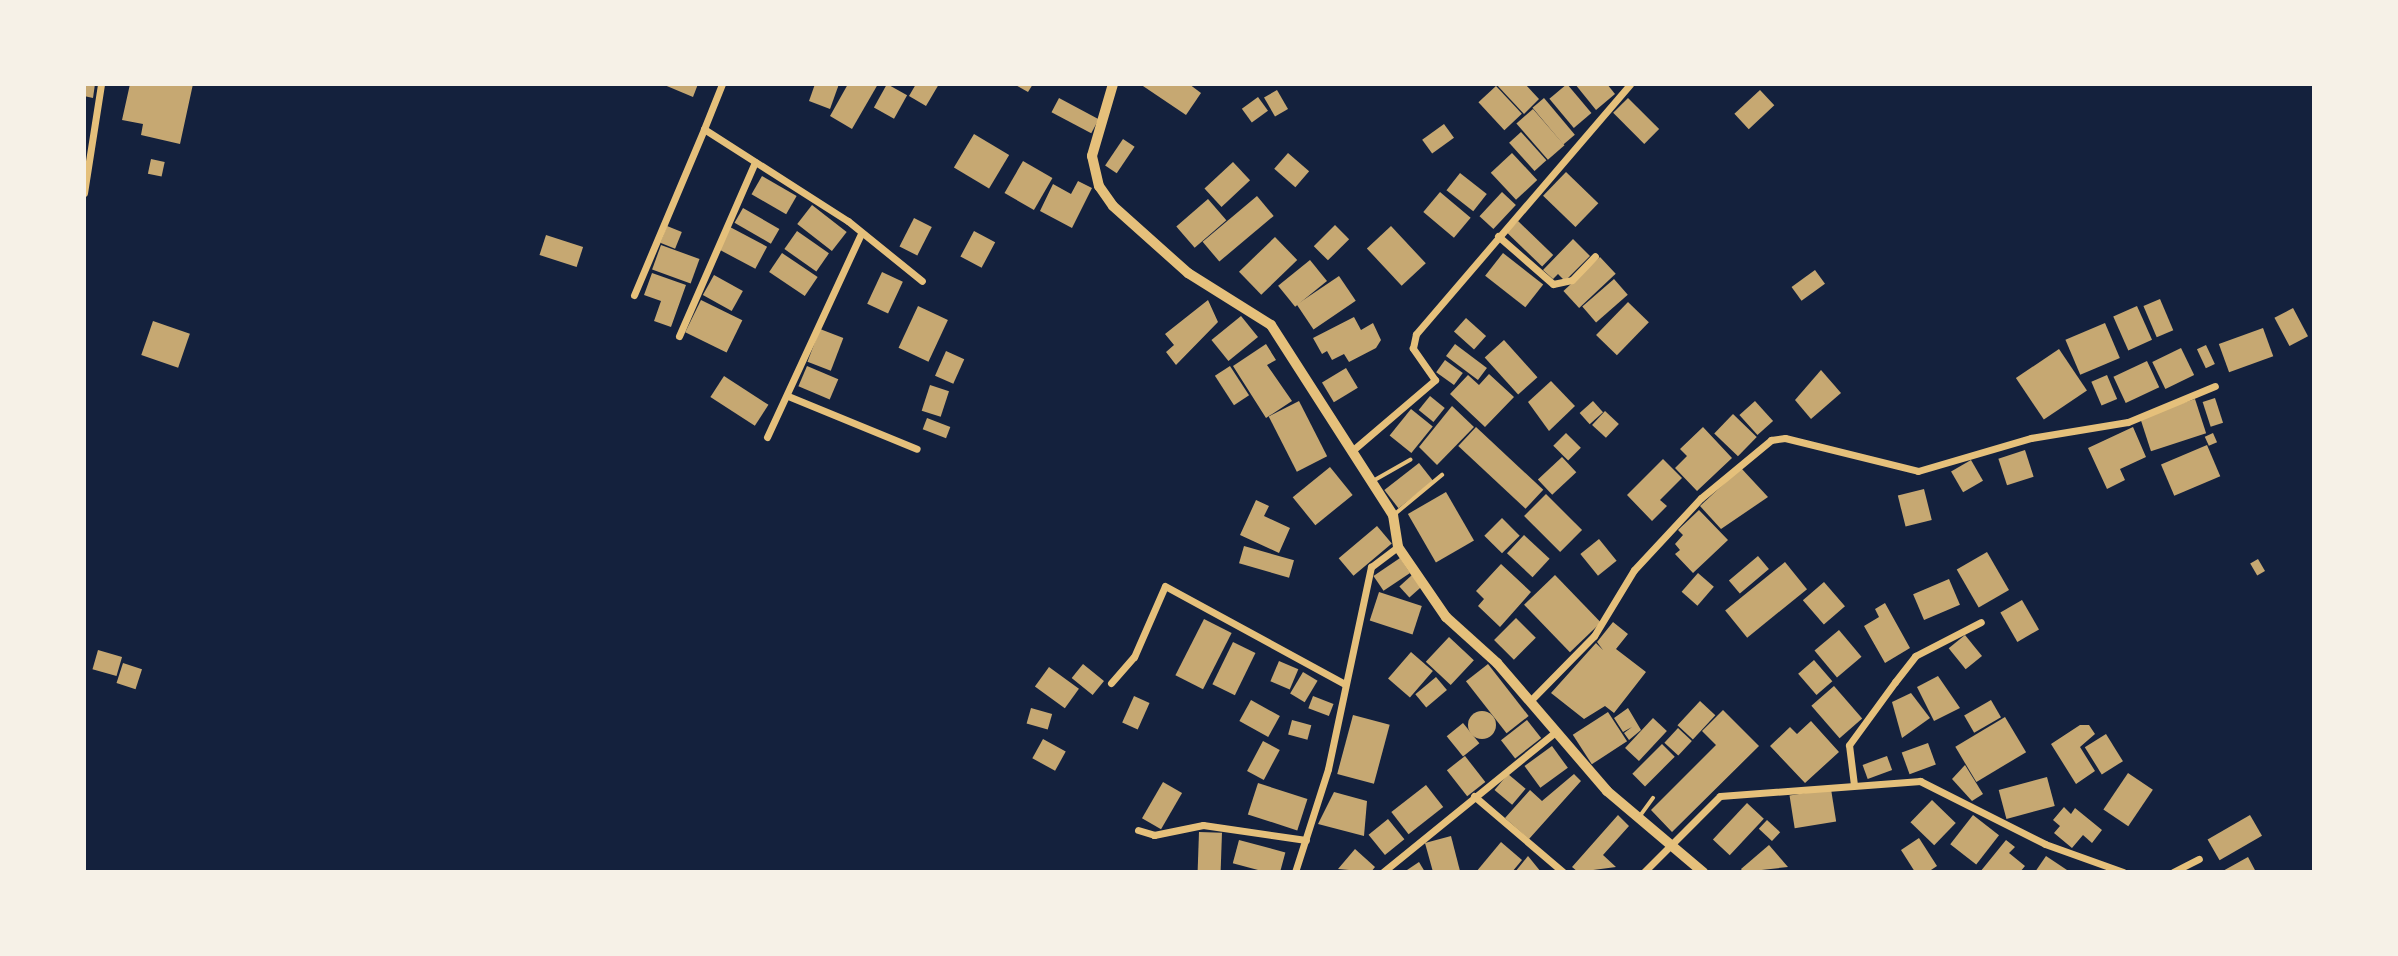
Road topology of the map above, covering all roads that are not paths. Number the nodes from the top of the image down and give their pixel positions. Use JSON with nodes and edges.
{"nodes":[{"id":1,"x":101,"y":84,"type":"edge"},
{"id":2,"x":722,"y":84,"type":"edge"},
{"id":3,"x":1113,"y":84,"type":"edge"},
{"id":4,"x":1630,"y":84,"type":"edge"},
{"id":5,"x":704,"y":129,"type":"junction"},
{"id":6,"x":84,"y":153,"type":"edge"},
{"id":7,"x":95,"y":155,"type":"junction"},
{"id":8,"x":755,"y":162,"type":"junction"},
{"id":9,"x":84,"y":193,"type":"edge"},
{"id":10,"x":861,"y":234,"type":"junction"},
{"id":11,"x":1498,"y":236,"type":"junction"},
{"id":12,"x":1595,"y":256,"type":"dead end"},
{"id":13,"x":922,"y":281,"type":"dead end"},
{"id":14,"x":634,"y":295,"type":"dead end"},
{"id":15,"x":680,"y":336,"type":"dead end"},
{"id":16,"x":2215,"y":386,"type":"dead end"},
{"id":17,"x":788,"y":396,"type":"junction"},
{"id":18,"x":767,"y":437,"type":"dead end"},
{"id":19,"x":917,"y":449,"type":"dead end"},
{"id":20,"x":1353,"y":450,"type":"junction"},
{"id":21,"x":1410,"y":460,"type":"dead end"},
{"id":22,"x":1442,"y":475,"type":"dead end"},
{"id":23,"x":1371,"y":482,"type":"junction"},
{"id":24,"x":1393,"y":515,"type":"junction"},
{"id":25,"x":1398,"y":547,"type":"junction"},
{"id":26,"x":1981,"y":622,"type":"dead end"},
{"id":27,"x":1111,"y":683,"type":"dead end"},
{"id":28,"x":1345,"y":684,"type":"junction"},
{"id":29,"x":1531,"y":700,"type":"junction"},
{"id":30,"x":1554,"y":733,"type":"junction"},
{"id":31,"x":1854,"y":785,"type":"junction"},
{"id":32,"x":1474,"y":796,"type":"junction"},
{"id":33,"x":1653,"y":798,"type":"dead end"},
{"id":34,"x":1639,"y":817,"type":"junction"},
{"id":35,"x":1138,"y":830,"type":"dead end"},
{"id":36,"x":1306,"y":840,"type":"junction"},
{"id":37,"x":1668,"y":844,"type":"junction"},
{"id":38,"x":2199,"y":859,"type":"dead end"},
{"id":39,"x":1295,"y":872,"type":"edge"},
{"id":40,"x":1383,"y":872,"type":"edge"},
{"id":41,"x":1563,"y":872,"type":"edge"},
{"id":42,"x":1644,"y":872,"type":"edge"},
{"id":43,"x":1703,"y":872,"type":"edge"},
{"id":44,"x":2123,"y":872,"type":"edge"},
{"id":45,"x":2173,"y":872,"type":"edge"}],
"edges":[{"from":1,"to":7,"type":"street"},
{"from":2,"to":5,"type":"street"},
{"from":3,"to":20,"type":"street"},
{"from":4,"to":11,"type":"street"},
{"from":5,"to":8,"type":"street"},
{"from":5,"to":14,"type":"street"},
{"from":6,"to":7,"type":"street"},
{"from":7,"to":9,"type":"street"},
{"from":8,"to":10,"type":"street"},
{"from":8,"to":15,"type":"street"},
{"from":10,"to":13,"type":"street"},
{"from":10,"to":17,"type":"street"},
{"from":11,"to":12,"type":"street"},
{"from":11,"to":20,"type":"street"},
{"from":16,"to":29,"type":"street"},
{"from":17,"to":18,"type":"street"},
{"from":17,"to":19,"type":"street"},
{"from":20,"to":23,"type":"street"},
{"from":21,"to":23,"type":"lane"},
{"from":22,"to":24,"type":"lane"},
{"from":23,"to":24,"type":"street"},
{"from":24,"to":25,"type":"street"},
{"from":25,"to":28,"type":"street"},
{"from":25,"to":29,"type":"street"},
{"from":26,"to":31,"type":"street"},
{"from":27,"to":28,"type":"street"},
{"from":28,"to":36,"type":"street"},
{"from":29,"to":30,"type":"street"},
{"from":30,"to":32,"type":"street"},
{"from":30,"to":34,"type":"street"},
{"from":31,"to":37,"type":"street"},
{"from":31,"to":44,"type":"street"},
{"from":32,"to":40,"type":"street"},
{"from":32,"to":41,"type":"street"},
{"from":33,"to":34,"type":"lane"},
{"from":34,"to":37,"type":"street"},
{"from":35,"to":36,"type":"street"},
{"from":36,"to":39,"type":"street"},
{"from":37,"to":42,"type":"street"},
{"from":37,"to":43,"type":"street"},
{"from":38,"to":45,"type":"street"}]}
